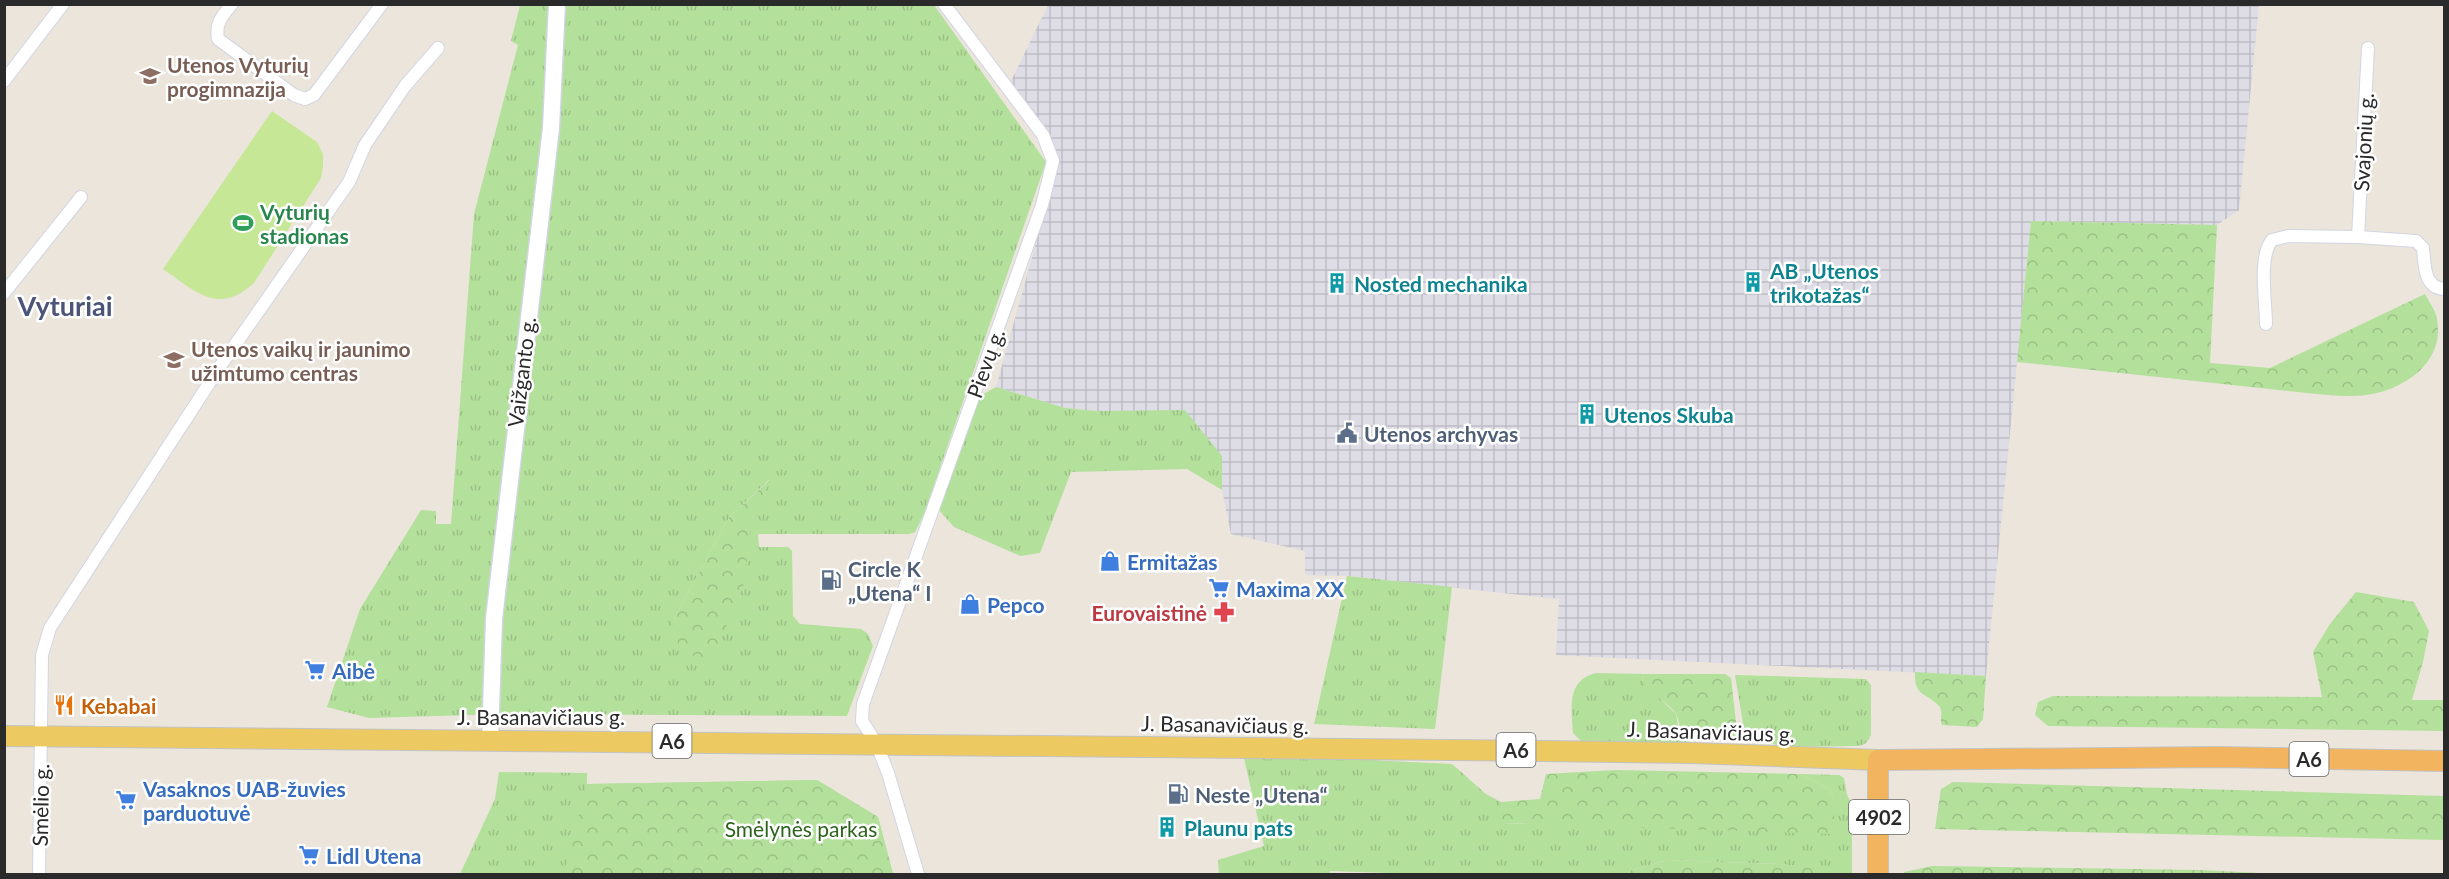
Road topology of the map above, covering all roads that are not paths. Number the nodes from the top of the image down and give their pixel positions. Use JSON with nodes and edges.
{"nodes":[{"id":1,"x":63,"y":4,"type":"edge"},
{"id":2,"x":232,"y":4,"type":"edge"},
{"id":3,"x":382,"y":4,"type":"edge"},
{"id":4,"x":557,"y":4,"type":"edge"},
{"id":5,"x":944,"y":4,"type":"edge"},
{"id":6,"x":438,"y":48,"type":"dead end"},
{"id":7,"x":2368,"y":48,"type":"dead end"},
{"id":8,"x":9,"y":66,"type":"edge"},
{"id":9,"x":4,"y":81,"type":"edge"},
{"id":10,"x":81,"y":197,"type":"dead end"},
{"id":11,"x":2358,"y":237,"type":"junction"},
{"id":12,"x":2445,"y":289,"type":"edge"},
{"id":13,"x":4,"y":293,"type":"edge"},
{"id":14,"x":2266,"y":324,"type":"dead end"},
{"id":15,"x":4,"y":736,"type":"edge"},
{"id":16,"x":41,"y":736,"type":"junction"},
{"id":17,"x":490,"y":740,"type":"junction"},
{"id":18,"x":876,"y":743,"type":"junction"},
{"id":19,"x":1878,"y":760,"type":"junction"},
{"id":20,"x":2445,"y":762,"type":"edge"},
{"id":21,"x":39,"y":874,"type":"edge"},
{"id":22,"x":918,"y":874,"type":"edge"},
{"id":23,"x":1878,"y":874,"type":"edge"}],
"edges":[{"from":1,"to":8,"type":"street"},
{"from":2,"to":3,"type":"street"},
{"from":4,"to":17,"type":"main road","name":"Vaižganto g."},
{"from":5,"to":18,"type":"street","name":"Pievų g."},
{"from":6,"to":16,"type":"street","name":"Smėlio g."},
{"from":7,"to":11,"type":"street","name":"Svajonių g."},
{"from":8,"to":9,"type":"street"},
{"from":10,"to":13,"type":"street"},
{"from":11,"to":12,"type":"street"},
{"from":11,"to":14,"type":"street"},
{"from":15,"to":16,"type":"main road","name":"J. Basanavičiaus g.","number":"A6"},
{"from":16,"to":17,"type":"main road","name":"J. Basanavičiaus g.","number":"A6"},
{"from":16,"to":21,"type":"street","name":"Smėlio g."},
{"from":17,"to":18,"type":"main road","name":"J. Basanavičiaus g.","number":"A6"},
{"from":18,"to":19,"type":"main road","name":"J. Basanavičiaus g.","number":"A6"},
{"from":18,"to":22,"type":"street","name":"Pievų g."},
{"from":19,"to":20,"type":"highway","name":"J. Basanavičiaus g.","number":"A6"},
{"from":19,"to":23,"type":"highway","number":"4902"}]}
